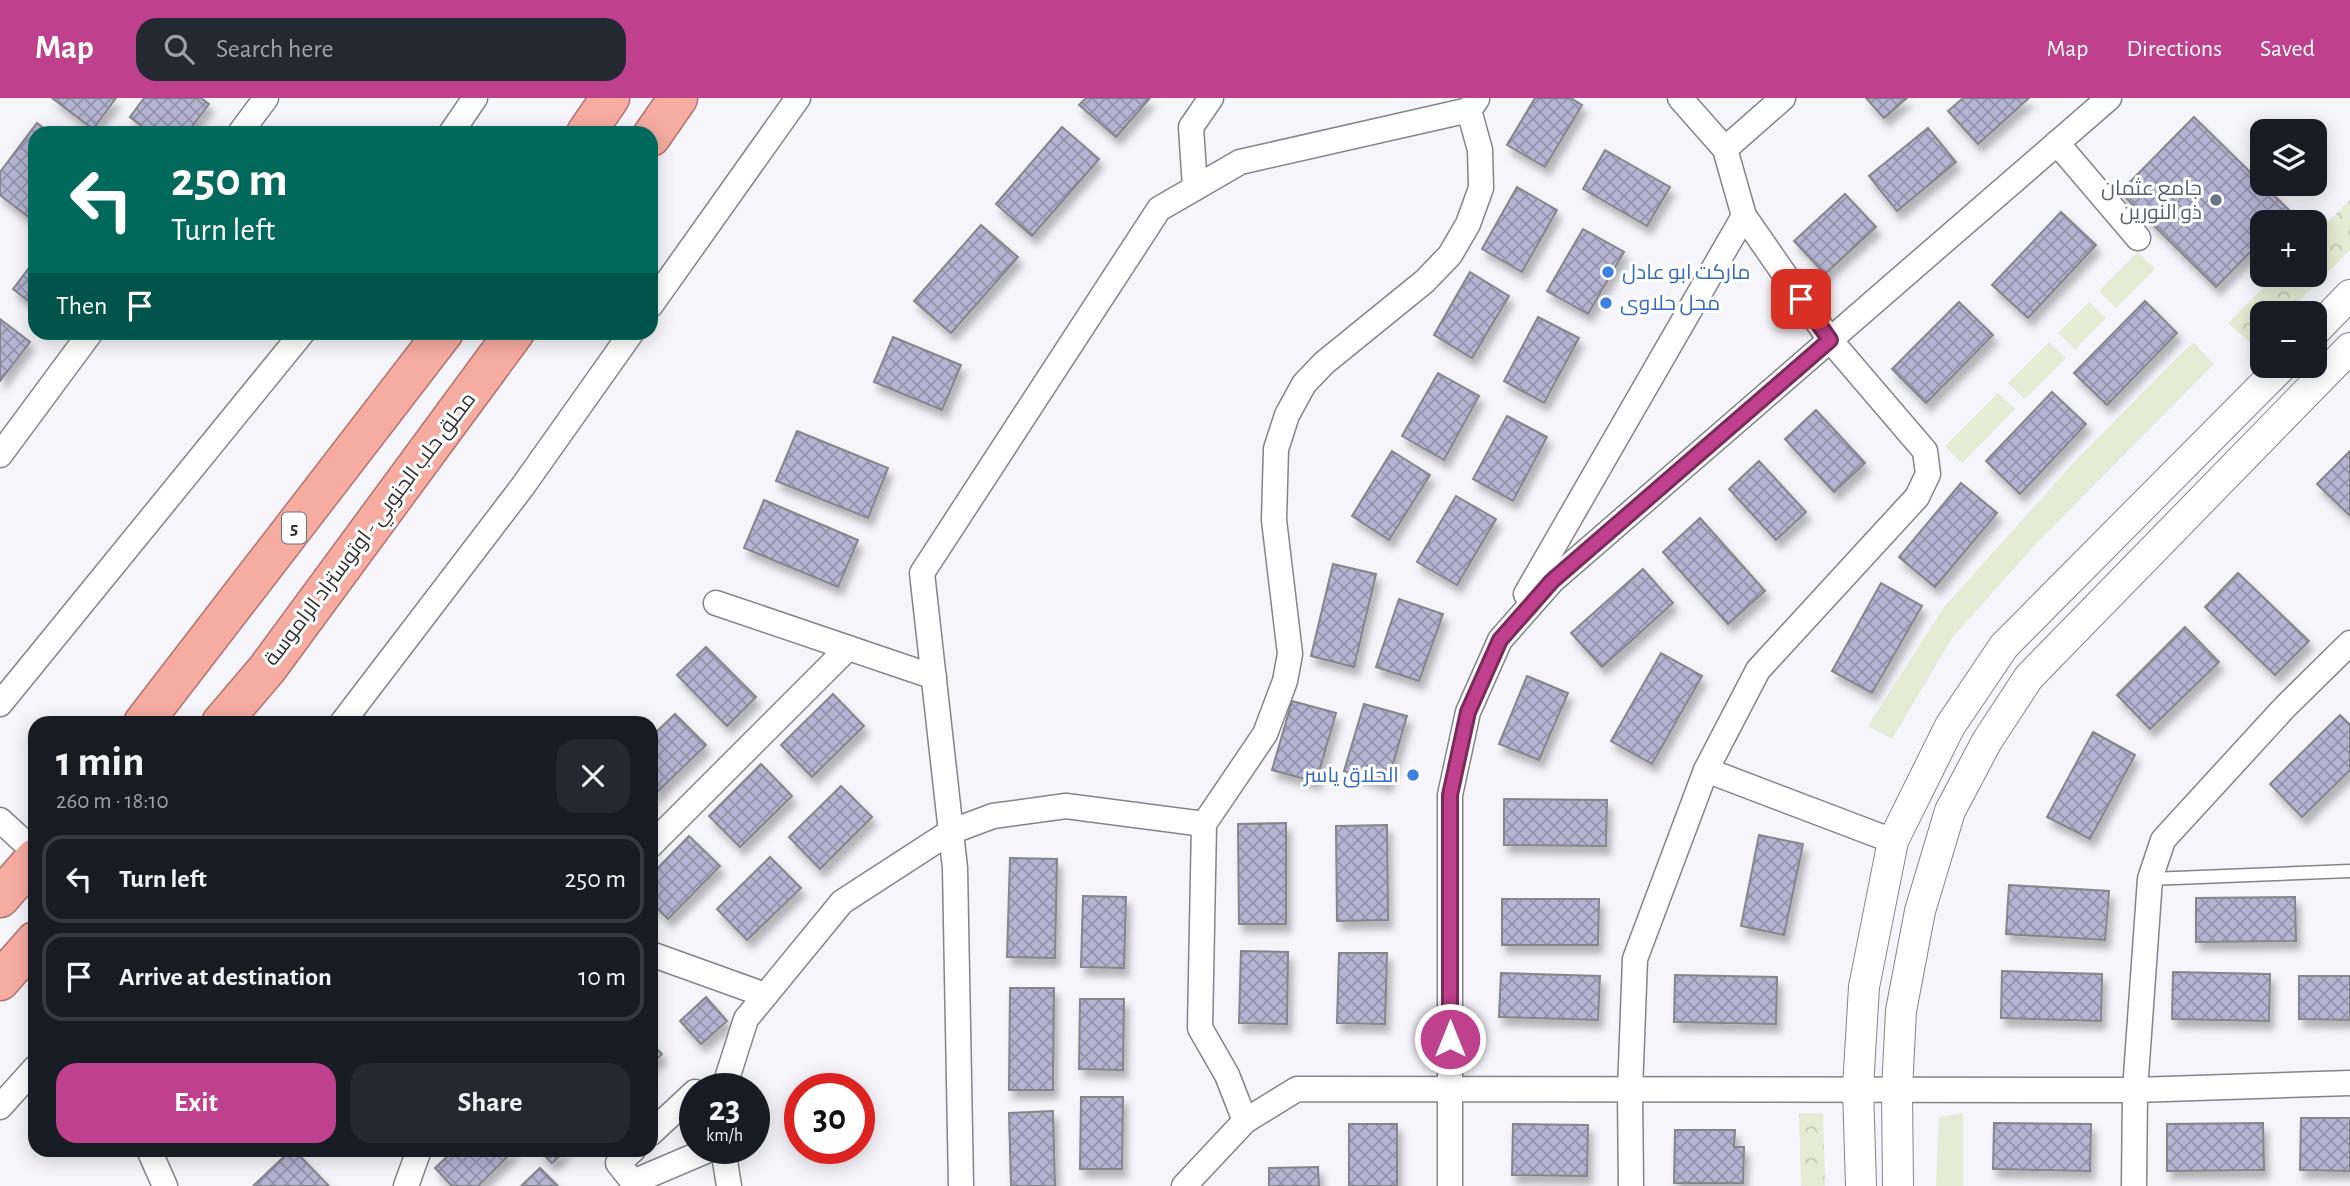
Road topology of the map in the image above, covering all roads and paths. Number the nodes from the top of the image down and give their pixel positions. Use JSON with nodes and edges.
{"nodes":[{"id":1,"x":266,"y":98,"type":"edge"},
{"id":2,"x":475,"y":98,"type":"edge"},
{"id":3,"x":610,"y":98,"type":"edge"},
{"id":4,"x":678,"y":98,"type":"edge"},
{"id":5,"x":798,"y":98,"type":"edge"},
{"id":6,"x":1211,"y":98,"type":"edge"},
{"id":7,"x":1680,"y":98,"type":"edge"},
{"id":8,"x":1783,"y":98,"type":"edge"},
{"id":9,"x":2109,"y":98,"type":"edge"},
{"id":10,"x":1473,"y":104,"type":"edge"},
{"id":11,"x":245,"y":126,"type":"edge"},
{"id":12,"x":456,"y":126,"type":"edge"},
{"id":13,"x":591,"y":126,"type":"edge"},
{"id":14,"x":658,"y":127,"type":"edge"},
{"id":15,"x":2057,"y":143,"type":"junction"},
{"id":16,"x":1724,"y":149,"type":"junction"},
{"id":17,"x":1195,"y":188,"type":"junction"},
{"id":18,"x":1744,"y":216,"type":"junction"},
{"id":19,"x":2138,"y":238,"type":"dead end"},
{"id":20,"x":658,"y":295,"type":"edge"},
{"id":21,"x":2350,"y":295,"type":"edge"},
{"id":22,"x":2327,"y":319,"type":"edge"},
{"id":23,"x":85,"y":340,"type":"edge"},
{"id":24,"x":296,"y":340,"type":"edge"},
{"id":25,"x":438,"y":340,"type":"edge"},
{"id":26,"x":509,"y":340,"type":"edge"},
{"id":27,"x":626,"y":340,"type":"edge"},
{"id":28,"x":1830,"y":340,"type":"junction"},
{"id":29,"x":2350,"y":348,"type":"edge"},
{"id":30,"x":2270,"y":378,"type":"edge"},
{"id":31,"x":0,"y":455,"type":"edge"},
{"id":32,"x":2155,"y":494,"type":"junction"},
{"id":33,"x":2183,"y":520,"type":"junction"},
{"id":34,"x":716,"y":603,"type":"dead end"},
{"id":35,"x":1500,"y":640,"type":"junction"},
{"id":36,"x":2350,"y":643,"type":"edge"},
{"id":37,"x":848,"y":648,"type":"junction"},
{"id":38,"x":934,"y":677,"type":"junction"},
{"id":39,"x":0,"y":704,"type":"edge"},
{"id":40,"x":148,"y":716,"type":"edge"},
{"id":41,"x":227,"y":716,"type":"edge"},
{"id":42,"x":347,"y":716,"type":"edge"},
{"id":43,"x":1706,"y":770,"type":"junction"},
{"id":44,"x":0,"y":820,"type":"edge"},
{"id":45,"x":1204,"y":824,"type":"junction"},
{"id":46,"x":950,"y":832,"type":"junction"},
{"id":47,"x":658,"y":838,"type":"edge"},
{"id":48,"x":1893,"y":841,"type":"junction"},
{"id":49,"x":28,"y":846,"type":"edge"},
{"id":50,"x":28,"y":866,"type":"edge"},
{"id":51,"x":2350,"y":871,"type":"edge"},
{"id":52,"x":2150,"y":879,"type":"junction"},
{"id":53,"x":0,"y":898,"type":"edge"},
{"id":54,"x":28,"y":949,"type":"edge"},
{"id":55,"x":658,"y":957,"type":"edge"},
{"id":56,"x":0,"y":981,"type":"edge"},
{"id":57,"x":765,"y":995,"type":"junction"},
{"id":58,"x":735,"y":1056,"type":"junction"},
{"id":59,"x":716,"y":1073,"type":"edge"},
{"id":60,"x":729,"y":1073,"type":"edge"},
{"id":61,"x":28,"y":1076,"type":"edge"},
{"id":62,"x":2350,"y":1083,"type":"edge"},
{"id":63,"x":1858,"y":1088,"type":"junction"},
{"id":64,"x":1450,"y":1090,"type":"junction"},
{"id":65,"x":1897,"y":1090,"type":"junction"},
{"id":66,"x":2135,"y":1090,"type":"junction"},
{"id":67,"x":1630,"y":1091,"type":"junction"},
{"id":68,"x":0,"y":1107,"type":"edge"},
{"id":69,"x":679,"y":1108,"type":"edge"},
{"id":70,"x":1245,"y":1121,"type":"junction"},
{"id":71,"x":658,"y":1127,"type":"edge"},
{"id":72,"x":152,"y":1157,"type":"edge"},
{"id":73,"x":416,"y":1157,"type":"edge"},
{"id":74,"x":625,"y":1157,"type":"edge"},
{"id":75,"x":679,"y":1163,"type":"edge"},
{"id":76,"x":726,"y":1164,"type":"edge"},
{"id":77,"x":165,"y":1186,"type":"edge"},
{"id":78,"x":405,"y":1186,"type":"edge"},
{"id":79,"x":729,"y":1186,"type":"edge"},
{"id":80,"x":961,"y":1186,"type":"edge"},
{"id":81,"x":1184,"y":1186,"type":"edge"},
{"id":82,"x":1450,"y":1186,"type":"edge"},
{"id":83,"x":1631,"y":1186,"type":"edge"},
{"id":84,"x":1861,"y":1186,"type":"edge"},
{"id":85,"x":1898,"y":1186,"type":"edge"},
{"id":86,"x":2134,"y":1186,"type":"edge"}],
"edges":[{"from":1,"to":11,"type":"street"},
{"from":2,"to":12,"type":"street"},
{"from":3,"to":13,"type":"highway"},
{"from":4,"to":14,"type":"highway"},
{"from":5,"to":20,"type":"street"},
{"from":6,"to":17,"type":"street"},
{"from":7,"to":16,"type":"street"},
{"from":8,"to":16,"type":"street"},
{"from":9,"to":15,"type":"street"},
{"from":10,"to":17,"type":"street"},
{"from":10,"to":45,"type":"street"},
{"from":15,"to":19,"type":"street"},
{"from":15,"to":28,"type":"street"},
{"from":16,"to":18,"type":"street"},
{"from":17,"to":38,"type":"street"},
{"from":18,"to":28,"type":"street"},
{"from":18,"to":35,"type":"street"},
{"from":21,"to":22,"type":"street"},
{"from":23,"to":31,"type":"street"},
{"from":24,"to":39,"type":"street"},
{"from":25,"to":40,"type":"highway","number":"5"},
{"from":26,"to":41,"type":"highway","name":"محلق حلب الجنوبي - اوتوستراد الراموسة"},
{"from":27,"to":42,"type":"street"},
{"from":28,"to":35,"type":"street"},
{"from":28,"to":43,"type":"street"},
{"from":29,"to":33,"type":"street"},
{"from":30,"to":32,"type":"street"},
{"from":32,"to":33,"type":"street"},
{"from":32,"to":48,"type":"street"},
{"from":33,"to":65,"type":"street"},
{"from":34,"to":37,"type":"street"},
{"from":35,"to":64,"type":"street"},
{"from":36,"to":52,"type":"street"},
{"from":37,"to":38,"type":"street"},
{"from":37,"to":47,"type":"street"},
{"from":38,"to":46,"type":"street"},
{"from":43,"to":48,"type":"street"},
{"from":43,"to":67,"type":"street"},
{"from":44,"to":49,"type":"street"},
{"from":45,"to":46,"type":"street"},
{"from":45,"to":70,"type":"street"},
{"from":46,"to":57,"type":"street"},
{"from":46,"to":80,"type":"street"},
{"from":48,"to":63,"type":"street"},
{"from":50,"to":53,"type":"highway"},
{"from":51,"to":52,"type":"lane"},
{"from":52,"to":66,"type":"street"},
{"from":54,"to":56,"type":"highway"},
{"from":55,"to":57,"type":"street"},
{"from":57,"to":58,"type":"street"},
{"from":58,"to":59,"type":"street"},
{"from":58,"to":60,"type":"street"},
{"from":61,"to":68,"type":"street"},
{"from":62,"to":66,"type":"street"},
{"from":63,"to":65,"type":"street"},
{"from":63,"to":67,"type":"street"},
{"from":63,"to":84,"type":"street"},
{"from":64,"to":67,"type":"street"},
{"from":64,"to":70,"type":"street"},
{"from":64,"to":82,"type":"street"},
{"from":65,"to":66,"type":"street"},
{"from":65,"to":85,"type":"street"},
{"from":66,"to":86,"type":"street"},
{"from":67,"to":83,"type":"street"},
{"from":69,"to":71,"type":"street"},
{"from":70,"to":81,"type":"street"},
{"from":72,"to":77,"type":"street"},
{"from":73,"to":78,"type":"street"},
{"from":74,"to":75,"type":"street"},
{"from":76,"to":79,"type":"street"}]}
